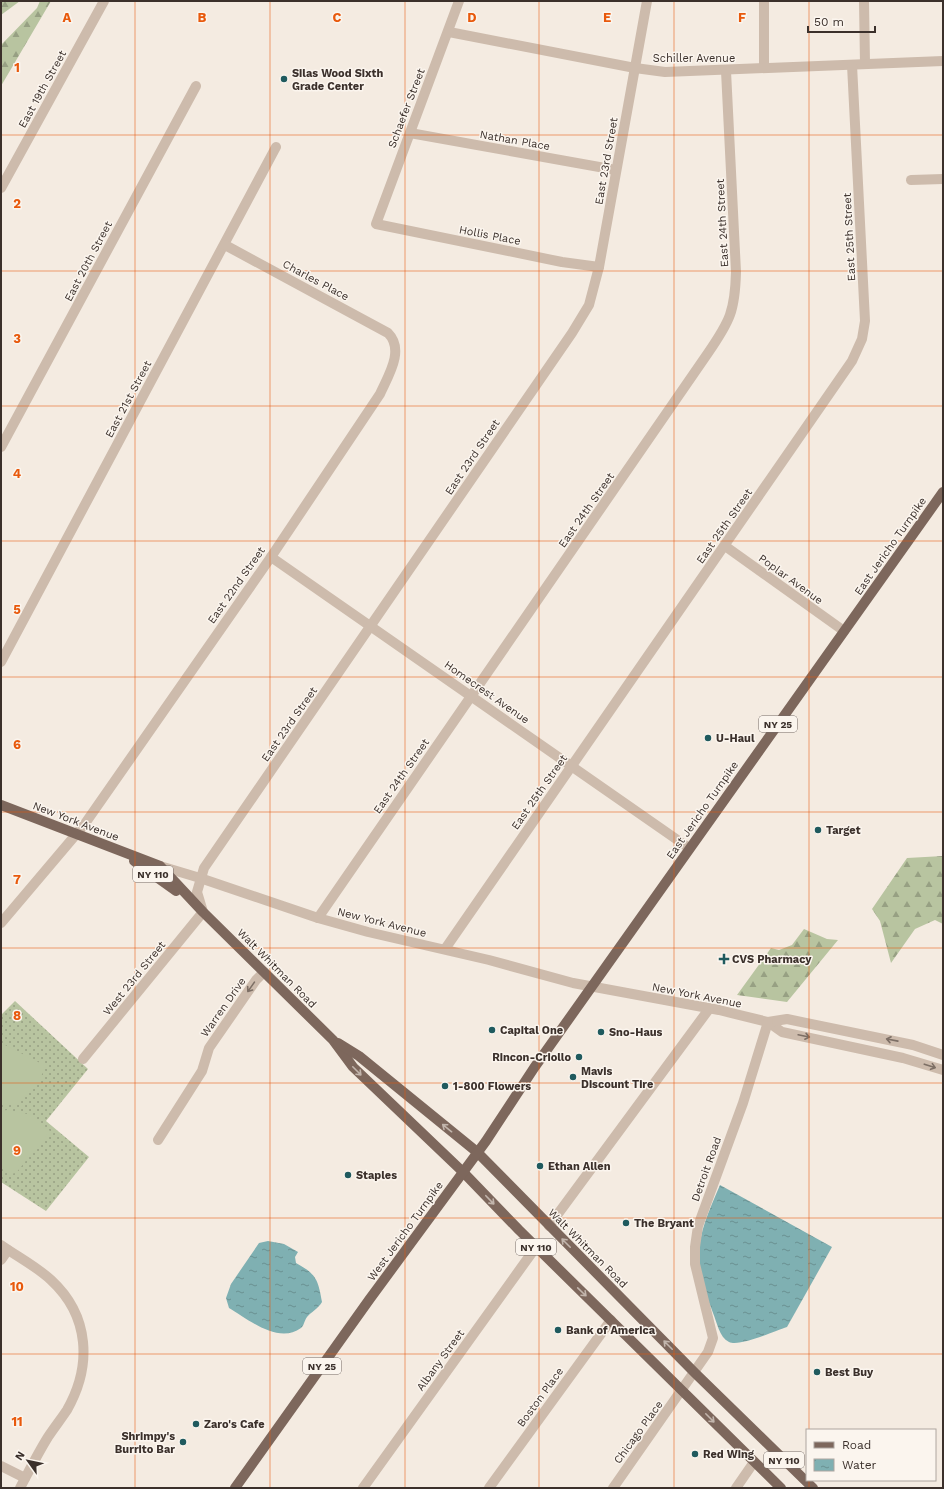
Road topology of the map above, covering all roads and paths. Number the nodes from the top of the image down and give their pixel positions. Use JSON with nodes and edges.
{"nodes":[{"id":1,"x":104,"y":1,"type":"edge"},
{"id":2,"x":459,"y":1,"type":"edge"},
{"id":3,"x":647,"y":1,"type":"edge"},
{"id":4,"x":764,"y":1,"type":"edge"},
{"id":5,"x":864,"y":1,"type":"edge"},
{"id":6,"x":448,"y":32,"type":"junction"},
{"id":7,"x":943,"y":61,"type":"edge"},
{"id":8,"x":865,"y":64,"type":"junction"},
{"id":9,"x":852,"y":65,"type":"junction"},
{"id":10,"x":764,"y":67,"type":"junction"},
{"id":11,"x":635,"y":68,"type":"junction"},
{"id":12,"x":726,"y":71,"type":"junction"},
{"id":13,"x":196,"y":86,"type":"dead end"},
{"id":14,"x":410,"y":133,"type":"junction"},
{"id":15,"x":276,"y":147,"type":"dead end"},
{"id":16,"x":616,"y":170,"type":"junction"},
{"id":17,"x":943,"y":179,"type":"edge"},
{"id":18,"x":911,"y":180,"type":"dead end"},
{"id":19,"x":1,"y":188,"type":"edge"},
{"id":20,"x":376,"y":224,"type":"joint"},
{"id":21,"x":225,"y":246,"type":"junction"},
{"id":22,"x":598,"y":267,"type":"junction"},
{"id":23,"x":394,"y":339,"type":"joint"},
{"id":24,"x":1,"y":447,"type":"edge"},
{"id":25,"x":943,"y":492,"type":"edge"},
{"id":26,"x":725,"y":546,"type":"junction"},
{"id":27,"x":271,"y":557,"type":"junction"},
{"id":28,"x":370,"y":627,"type":"junction"},
{"id":29,"x":844,"y":631,"type":"junction"},
{"id":30,"x":1,"y":662,"type":"edge"},
{"id":31,"x":472,"y":695,"type":"junction"},
{"id":32,"x":572,"y":765,"type":"junction"},
{"id":33,"x":1,"y":805,"type":"edge"},
{"id":34,"x":75,"y":835,"type":"junction"},
{"id":35,"x":98,"y":844,"type":"junction"},
{"id":36,"x":689,"y":848,"type":"junction"},
{"id":37,"x":160,"y":866,"type":"junction"},
{"id":38,"x":200,"y":878,"type":"junction"},
{"id":39,"x":203,"y":912,"type":"junction"},
{"id":40,"x":318,"y":918,"type":"junction"},
{"id":41,"x":1,"y":923,"type":"edge"},
{"id":42,"x":445,"y":949,"type":"junction"},
{"id":43,"x":264,"y":972,"type":"junction"},
{"id":44,"x":592,"y":986,"type":"junction"},
{"id":45,"x":709,"y":1009,"type":"junction"},
{"id":46,"x":768,"y":1022,"type":"junction"},
{"id":47,"x":333,"y":1040,"type":"junction"},
{"id":48,"x":943,"y":1055,"type":"edge"},
{"id":49,"x":84,"y":1059,"type":"dead end"},
{"id":50,"x":943,"y":1070,"type":"edge"},
{"id":51,"x":158,"y":1140,"type":"dead end"},
{"id":52,"x":477,"y":1152,"type":"junction"},
{"id":53,"x":463,"y":1172,"type":"junction"},
{"id":54,"x":549,"y":1226,"type":"junction"},
{"id":55,"x":536,"y":1247,"type":"junction"},
{"id":56,"x":4,"y":1248,"type":"edge"},
{"id":57,"x":1,"y":1260,"type":"edge"},
{"id":58,"x":611,"y":1320,"type":"junction"},
{"id":59,"x":695,"y":1372,"type":"junction"},
{"id":60,"x":682,"y":1391,"type":"junction"},
{"id":61,"x":754,"y":1462,"type":"junction"},
{"id":62,"x":1,"y":1466,"type":"edge"},
{"id":63,"x":25,"y":1478,"type":"junction"},
{"id":64,"x":20,"y":1488,"type":"edge"},
{"id":65,"x":235,"y":1488,"type":"edge"},
{"id":66,"x":363,"y":1488,"type":"edge"},
{"id":67,"x":489,"y":1488,"type":"edge"},
{"id":68,"x":613,"y":1488,"type":"edge"},
{"id":69,"x":736,"y":1488,"type":"edge"},
{"id":70,"x":781,"y":1488,"type":"edge"},
{"id":71,"x":813,"y":1488,"type":"edge"}],
"edges":[{"from":1,"to":19,"type":"street","name":"East 19th Street"},
{"from":2,"to":6,"type":"street","name":"Schaefer Street"},
{"from":3,"to":11,"type":"street","name":"East 23rd Street"},
{"from":4,"to":10,"type":"street"},
{"from":5,"to":8,"type":"street"},
{"from":6,"to":11,"type":"street","name":"Schiller Avenue"},
{"from":6,"to":14,"type":"street","name":"Schaefer Street"},
{"from":7,"to":8,"type":"street","name":"Schiller Avenue"},
{"from":8,"to":9,"type":"street","name":"Schiller Avenue"},
{"from":9,"to":10,"type":"street","name":"Schiller Avenue"},
{"from":9,"to":26,"type":"street","name":"East 25th Street"},
{"from":10,"to":12,"type":"street","name":"Schiller Avenue"},
{"from":11,"to":12,"type":"street","name":"Schiller Avenue"},
{"from":11,"to":16,"type":"street","name":"East 23rd Street"},
{"from":12,"to":31,"type":"street","name":"East 24th Street"},
{"from":13,"to":24,"type":"street","name":"East 20th Street"},
{"from":14,"to":16,"type":"street","name":"Nathan Place"},
{"from":14,"to":20,"type":"street","name":"Schaefer Street"},
{"from":15,"to":21,"type":"street","name":"East 21st Street"},
{"from":16,"to":22,"type":"street","name":"East 23rd Street"},
{"from":17,"to":18,"type":"street"},
{"from":20,"to":22,"type":"street","name":"Hollis Place"},
{"from":21,"to":23,"type":"street","name":"Charles Place"},
{"from":21,"to":30,"type":"street","name":"East 21st Street"},
{"from":22,"to":28,"type":"street","name":"East 23rd Street"},
{"from":23,"to":27,"type":"street","name":"East 22nd Street"},
{"from":25,"to":29,"type":"main road","name":"East Jericho Turnpike","number":"NY 25"},
{"from":26,"to":29,"type":"street","name":"Poplar Avenue"},
{"from":26,"to":32,"type":"street","name":"East 25th Street"},
{"from":27,"to":28,"type":"street","name":"Homecrest Avenue"},
{"from":27,"to":34,"type":"street","name":"East 22nd Street"},
{"from":28,"to":31,"type":"street","name":"Homecrest Avenue"},
{"from":28,"to":38,"type":"street","name":"East 23rd Street"},
{"from":29,"to":36,"type":"main road","name":"East Jericho Turnpike","number":"NY 25"},
{"from":31,"to":32,"type":"street","name":"Homecrest Avenue"},
{"from":31,"to":40,"type":"street","name":"East 24th Street"},
{"from":32,"to":36,"type":"street","name":"Homecrest Avenue"},
{"from":32,"to":42,"type":"street","name":"East 25th Street"},
{"from":33,"to":34,"type":"main road","name":"New York Avenue","number":"NY 110"},
{"from":34,"to":35,"type":"main road","name":"New York Avenue","number":"NY 110"},
{"from":34,"to":41,"type":"street","name":"East 22nd Street"},
{"from":35,"to":37,"type":"main road","name":"New York Avenue","number":"NY 110"},
{"from":35,"to":39,"type":"main road","name":"Walt Whitman Road","number":"NY 110"},
{"from":36,"to":44,"type":"main road","name":"East Jericho Turnpike","number":"NY 25"},
{"from":37,"to":38,"type":"street","name":"New York Avenue"},
{"from":37,"to":39,"type":"main road","name":"Walt Whitman Road","number":"NY 110"},
{"from":38,"to":39,"type":"street"},
{"from":38,"to":40,"type":"street","name":"New York Avenue"},
{"from":39,"to":43,"type":"main road","name":"Walt Whitman Road","number":"NY 110"},
{"from":39,"to":49,"type":"street","name":"West 23rd Street"},
{"from":40,"to":42,"type":"street","name":"New York Avenue"},
{"from":42,"to":44,"type":"street","name":"New York Avenue"},
{"from":43,"to":47,"type":"main road","name":"Walt Whitman Road","number":"NY 110"},
{"from":43,"to":51,"type":"street","name":"Warren Drive","one_way":true},
{"from":44,"to":45,"type":"street","name":"New York Avenue"},
{"from":44,"to":52,"type":"main road","name":"West Jericho Turnpike","number":"NY 25"},
{"from":45,"to":46,"type":"street","name":"New York Avenue"},
{"from":45,"to":54,"type":"street"},
{"from":48,"to":46,"type":"street","name":"New York Avenue","one_way":true},
{"from":46,"to":50,"type":"street","name":"New York Avenue","one_way":true},
{"from":46,"to":59,"type":"street","name":"Detroit Road"},
{"from":52,"to":47,"type":"main road","name":"Walt Whitman Road","number":"NY 110","one_way":true},
{"from":47,"to":53,"type":"main road","name":"Walt Whitman Road","number":"NY 110","one_way":true},
{"from":52,"to":53,"type":"main road","name":"West Jericho Turnpike","number":"NY 25"},
{"from":52,"to":54,"type":"main road","name":"Walt Whitman Road","number":"NY 110"},
{"from":53,"to":55,"type":"main road","name":"Walt Whitman Road","number":"NY 110","one_way":true},
{"from":53,"to":65,"type":"main road","name":"West Jericho Turnpike","number":"NY 25"},
{"from":59,"to":54,"type":"main road","name":"Walt Whitman Road","number":"NY 110","one_way":true},
{"from":55,"to":58,"type":"main road","name":"Walt Whitman Road","number":"NY 110","one_way":true},
{"from":55,"to":66,"type":"street","name":"Albany Street"},
{"from":56,"to":57,"type":"street"},
{"from":56,"to":63,"type":"street"},
{"from":58,"to":60,"type":"main road","name":"Walt Whitman Road","number":"NY 110"},
{"from":58,"to":67,"type":"street","name":"Boston Place"},
{"from":59,"to":60,"type":"street","name":"Detroit Road"},
{"from":59,"to":71,"type":"main road","name":"Walt Whitman Road","number":"NY 110"},
{"from":60,"to":61,"type":"main road","name":"Walt Whitman Road","number":"NY 110","one_way":true},
{"from":60,"to":68,"type":"street","name":"Chicago Place"},
{"from":61,"to":69,"type":"street"},
{"from":61,"to":70,"type":"main road","name":"Walt Whitman Road","number":"NY 110"},
{"from":62,"to":63,"type":"street"},
{"from":63,"to":64,"type":"street"}]}
